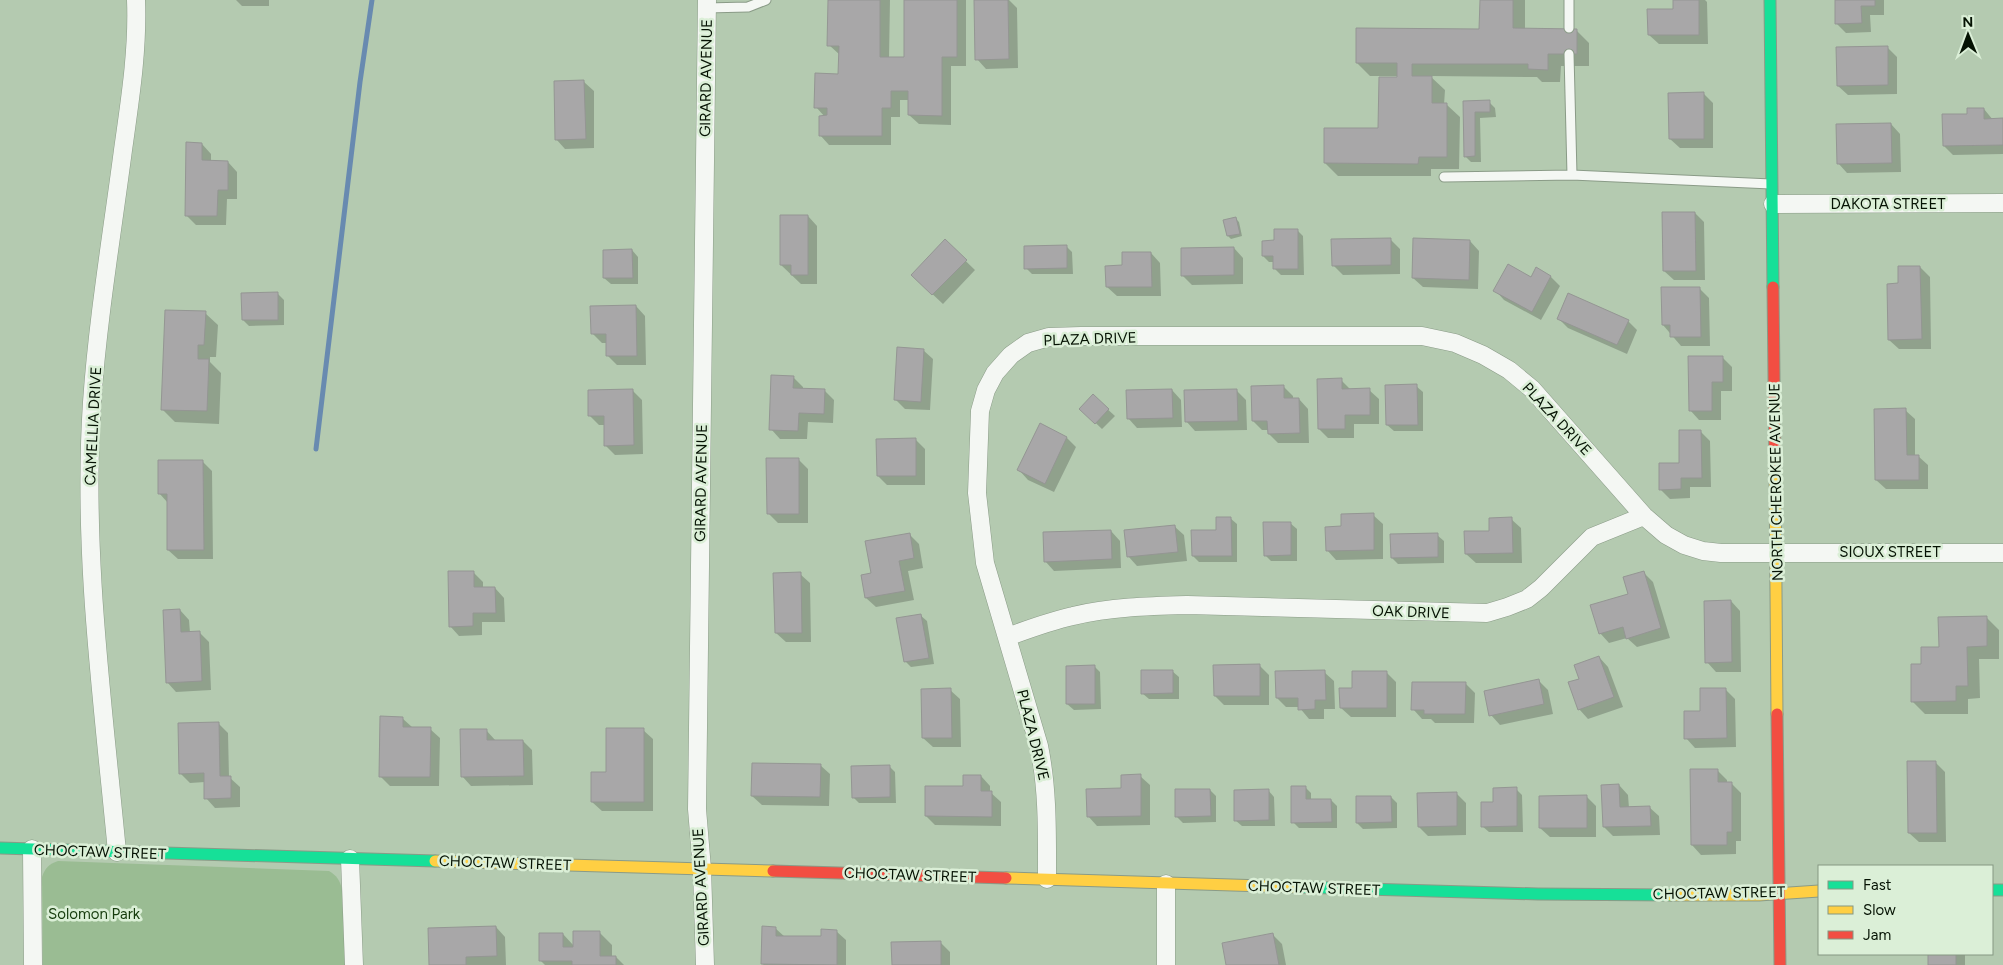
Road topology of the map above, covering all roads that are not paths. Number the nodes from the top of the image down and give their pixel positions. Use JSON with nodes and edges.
{"nodes":[{"id":1,"x":136,"y":0,"type":"edge"},
{"id":2,"x":766,"y":0,"type":"edge"},
{"id":3,"x":1568,"y":0,"type":"edge"},
{"id":4,"x":1770,"y":0,"type":"edge"},
{"id":5,"x":707,"y":4,"type":"edge"},
{"id":6,"x":1569,"y":28,"type":"dead end"},
{"id":7,"x":1569,"y":54,"type":"dead end"},
{"id":8,"x":1572,"y":175,"type":"junction"},
{"id":9,"x":1444,"y":177,"type":"dead end"},
{"id":10,"x":1774,"y":184,"type":"junction"},
{"id":11,"x":2003,"y":203,"type":"edge"},
{"id":12,"x":1773,"y":204,"type":"junction"},
{"id":13,"x":1644,"y":516,"type":"junction"},
{"id":14,"x":1776,"y":552,"type":"junction"},
{"id":15,"x":2003,"y":553,"type":"edge"},
{"id":16,"x":1007,"y":637,"type":"junction"},
{"id":17,"x":0,"y":848,"type":"edge"},
{"id":18,"x":32,"y":849,"type":"junction"},
{"id":19,"x":117,"y":852,"type":"junction"},
{"id":20,"x":350,"y":859,"type":"junction"},
{"id":21,"x":702,"y":869,"type":"junction"},
{"id":22,"x":1047,"y":879,"type":"junction"},
{"id":23,"x":1166,"y":884,"type":"junction"},
{"id":24,"x":1818,"y":891,"type":"edge"},
{"id":25,"x":1780,"y":893,"type":"junction"},
{"id":26,"x":33,"y":965,"type":"edge"},
{"id":27,"x":354,"y":965,"type":"edge"},
{"id":28,"x":705,"y":965,"type":"edge"},
{"id":29,"x":1166,"y":965,"type":"edge"},
{"id":30,"x":1780,"y":965,"type":"edge"}],
"edges":[{"from":1,"to":19,"type":"street","name":"CAMELLIA DRIVE"},
{"from":2,"to":5,"type":"lane"},
{"from":3,"to":6,"type":"lane"},
{"from":4,"to":10,"type":"street","name":"NORTH CHEROKEE AVENUE"},
{"from":5,"to":21,"type":"street","name":"GIRARD AVENUE"},
{"from":7,"to":8,"type":"lane"},
{"from":8,"to":9,"type":"lane"},
{"from":8,"to":10,"type":"lane"},
{"from":10,"to":12,"type":"street","name":"NORTH CHEROKEE AVENUE"},
{"from":11,"to":12,"type":"street","name":"DAKOTA STREET"},
{"from":12,"to":14,"type":"street","name":"NORTH CHEROKEE AVENUE"},
{"from":13,"to":14,"type":"street"},
{"from":13,"to":16,"type":"street","name":"OAK DRIVE"},
{"from":13,"to":16,"type":"street","name":"PLAZA DRIVE"},
{"from":14,"to":15,"type":"street","name":"SIOUX STREET"},
{"from":14,"to":25,"type":"street","name":"NORTH CHEROKEE AVENUE"},
{"from":16,"to":22,"type":"street","name":"PLAZA DRIVE"},
{"from":17,"to":18,"type":"street","name":"CHOCTAW STREET"},
{"from":18,"to":19,"type":"street","name":"CHOCTAW STREET"},
{"from":18,"to":26,"type":"street"},
{"from":19,"to":20,"type":"street","name":"CHOCTAW STREET"},
{"from":20,"to":21,"type":"street","name":"CHOCTAW STREET"},
{"from":20,"to":27,"type":"street"},
{"from":21,"to":22,"type":"street","name":"CHOCTAW STREET"},
{"from":21,"to":28,"type":"street","name":"GIRARD AVENUE"},
{"from":22,"to":23,"type":"street","name":"CHOCTAW STREET"},
{"from":23,"to":25,"type":"street","name":"CHOCTAW STREET"},
{"from":23,"to":29,"type":"street"},
{"from":24,"to":25,"type":"street","name":"CHOCTAW STREET"},
{"from":25,"to":30,"type":"street","name":"NORTH CHEROKEE AVENUE"}]}
